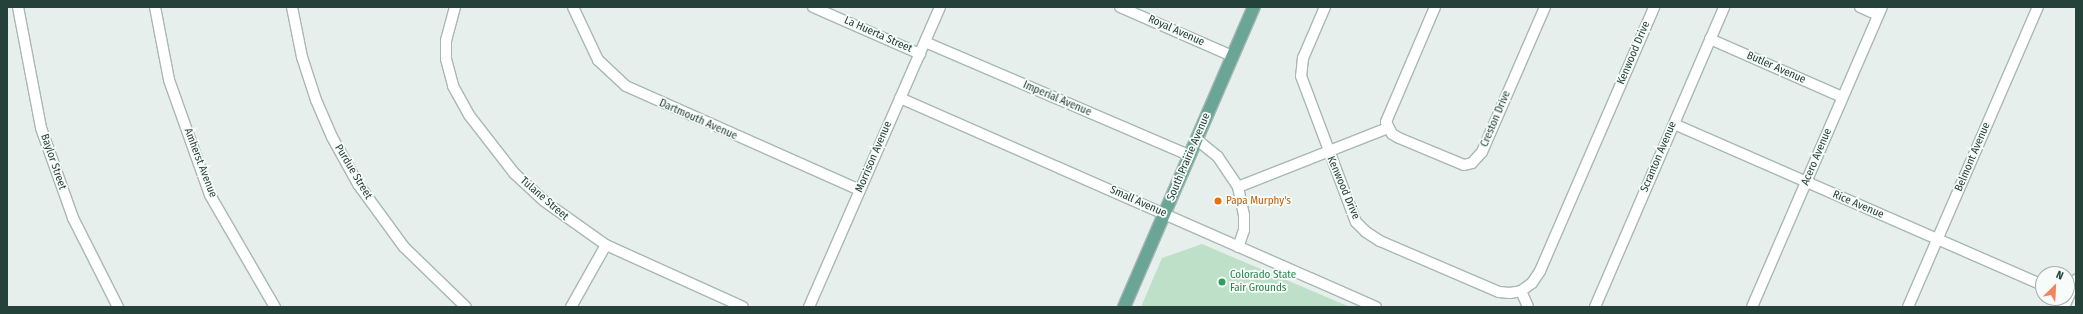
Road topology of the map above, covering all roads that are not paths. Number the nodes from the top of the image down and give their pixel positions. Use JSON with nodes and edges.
{"nodes":[{"id":1,"x":18,"y":7,"type":"edge"},
{"id":2,"x":156,"y":7,"type":"edge"},
{"id":3,"x":292,"y":7,"type":"edge"},
{"id":4,"x":455,"y":7,"type":"edge"},
{"id":5,"x":573,"y":7,"type":"edge"},
{"id":6,"x":813,"y":7,"type":"edge"},
{"id":7,"x":940,"y":7,"type":"edge"},
{"id":8,"x":1120,"y":7,"type":"edge"},
{"id":9,"x":1254,"y":7,"type":"edge"},
{"id":10,"x":1325,"y":7,"type":"edge"},
{"id":11,"x":1435,"y":7,"type":"edge"},
{"id":12,"x":1544,"y":7,"type":"edge"},
{"id":13,"x":1654,"y":7,"type":"edge"},
{"id":14,"x":1724,"y":7,"type":"edge"},
{"id":15,"x":1860,"y":7,"type":"edge"},
{"id":16,"x":2038,"y":7,"type":"edge"},
{"id":17,"x":1880,"y":11,"type":"edge"},
{"id":18,"x":1710,"y":39,"type":"junction"},
{"id":19,"x":925,"y":42,"type":"junction"},
{"id":20,"x":920,"y":54,"type":"junction"},
{"id":21,"x":1232,"y":56,"type":"junction"},
{"id":22,"x":900,"y":98,"type":"junction"},
{"id":23,"x":1842,"y":98,"type":"junction"},
{"id":24,"x":1674,"y":124,"type":"junction"},
{"id":25,"x":1388,"y":128,"type":"junction"},
{"id":26,"x":1196,"y":139,"type":"junction"},
{"id":27,"x":1328,"y":151,"type":"junction"},
{"id":28,"x":1189,"y":155,"type":"junction"},
{"id":29,"x":1806,"y":182,"type":"junction"},
{"id":30,"x":1238,"y":187,"type":"junction"},
{"id":31,"x":860,"y":190,"type":"junction"},
{"id":32,"x":1164,"y":214,"type":"junction"},
{"id":33,"x":1938,"y":240,"type":"junction"},
{"id":34,"x":606,"y":245,"type":"junction"},
{"id":35,"x":1238,"y":247,"type":"junction"},
{"id":36,"x":2035,"y":282,"type":"edge"},
{"id":37,"x":1521,"y":291,"type":"junction"},
{"id":38,"x":118,"y":307,"type":"edge"},
{"id":39,"x":275,"y":307,"type":"edge"},
{"id":40,"x":466,"y":307,"type":"edge"},
{"id":41,"x":571,"y":307,"type":"edge"},
{"id":42,"x":743,"y":307,"type":"edge"},
{"id":43,"x":808,"y":307,"type":"edge"},
{"id":44,"x":1124,"y":307,"type":"edge"},
{"id":45,"x":1376,"y":307,"type":"edge"},
{"id":46,"x":1528,"y":307,"type":"edge"},
{"id":47,"x":1595,"y":307,"type":"edge"},
{"id":48,"x":1752,"y":307,"type":"edge"},
{"id":49,"x":1908,"y":307,"type":"edge"}],
"edges":[{"from":1,"to":38,"type":"street","name":"Baylor Street"},
{"from":2,"to":39,"type":"street","name":"Amherst Avenue"},
{"from":3,"to":40,"type":"street","name":"Purdue Street"},
{"from":4,"to":34,"type":"street","name":"Tulane Street"},
{"from":5,"to":31,"type":"street","name":"Dartmouth Avenue"},
{"from":6,"to":20,"type":"street","name":"La Huerta Street"},
{"from":7,"to":19,"type":"street","name":"Morrison Avenue"},
{"from":8,"to":21,"type":"street","name":"Royal Avenue"},
{"from":9,"to":21,"type":"main road","name":"South Prairie Avenue"},
{"from":10,"to":27,"type":"street","name":"Kenwood Drive"},
{"from":11,"to":25,"type":"street"},
{"from":12,"to":25,"type":"street","name":"Creston Drive"},
{"from":13,"to":37,"type":"street","name":"Kenwood Drive"},
{"from":14,"to":18,"type":"street","name":"Scranton Avenue"},
{"from":15,"to":17,"type":"street"},
{"from":16,"to":33,"type":"street","name":"Belmont Avenue"},
{"from":17,"to":23,"type":"street","name":"Acero Avenue"},
{"from":18,"to":23,"type":"street","name":"Butler Avenue"},
{"from":18,"to":24,"type":"street","name":"Scranton Avenue"},
{"from":19,"to":20,"type":"street","name":"Morrison Avenue"},
{"from":19,"to":28,"type":"street","name":"Imperial Avenue"},
{"from":20,"to":22,"type":"street","name":"Morrison Avenue"},
{"from":21,"to":26,"type":"main road","name":"South Prairie Avenue"},
{"from":22,"to":31,"type":"street","name":"Morrison Avenue"},
{"from":22,"to":32,"type":"street","name":"Small Avenue"},
{"from":23,"to":29,"type":"street","name":"Acero Avenue"},
{"from":24,"to":29,"type":"street","name":"Rice Avenue"},
{"from":24,"to":47,"type":"street","name":"Scranton Avenue"},
{"from":25,"to":27,"type":"street"},
{"from":26,"to":28,"type":"main road","name":"South Prairie Avenue"},
{"from":26,"to":30,"type":"street"},
{"from":27,"to":30,"type":"street"},
{"from":27,"to":37,"type":"street","name":"Kenwood Drive"},
{"from":28,"to":32,"type":"main road","name":"South Prairie Avenue"},
{"from":29,"to":33,"type":"street","name":"Rice Avenue"},
{"from":29,"to":48,"type":"street","name":"Acero Avenue"},
{"from":30,"to":35,"type":"street"},
{"from":31,"to":43,"type":"street","name":"Morrison Avenue"},
{"from":32,"to":35,"type":"street","name":"Small Avenue"},
{"from":32,"to":44,"type":"main road","name":"South Prairie Avenue"},
{"from":33,"to":36,"type":"street","name":"Rice Avenue"},
{"from":33,"to":49,"type":"street","name":"Belmont Avenue"},
{"from":34,"to":41,"type":"street"},
{"from":34,"to":42,"type":"street","name":"Tulane Street"},
{"from":35,"to":45,"type":"street","name":"Small Avenue"},
{"from":37,"to":46,"type":"street"}]}
